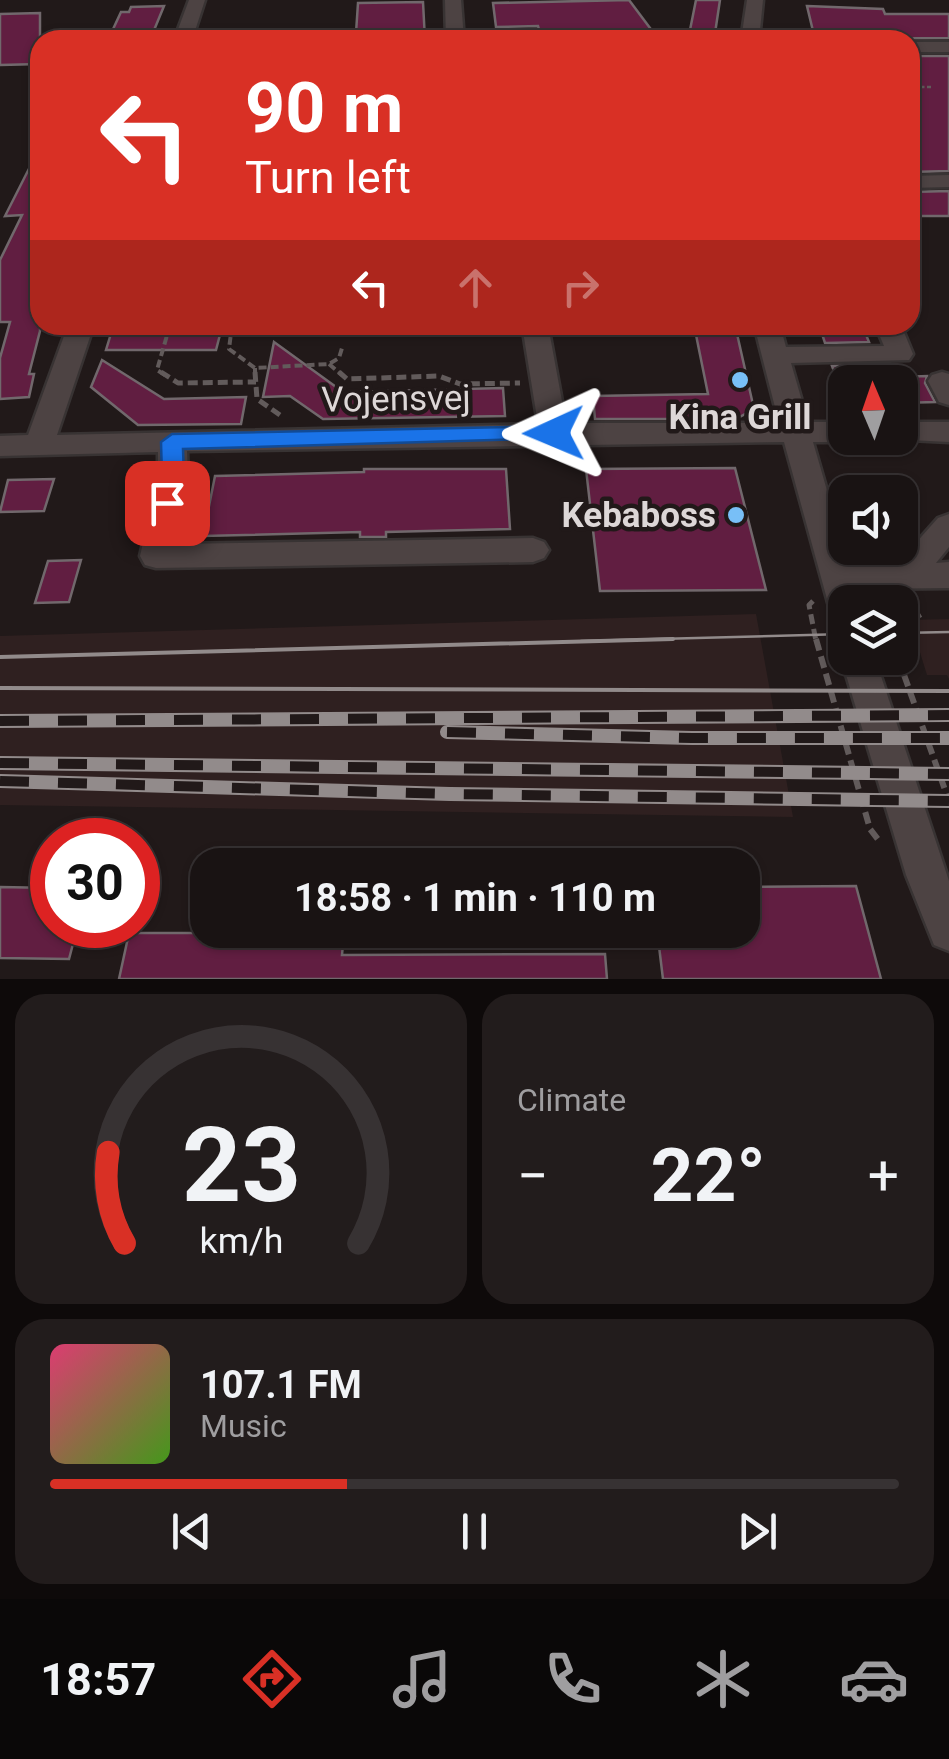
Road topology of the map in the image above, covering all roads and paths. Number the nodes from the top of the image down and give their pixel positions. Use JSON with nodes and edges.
{"nodes":[{"id":1,"x":197,"y":0,"type":"edge"},
{"id":2,"x":453,"y":0,"type":"edge"},
{"id":3,"x":756,"y":0,"type":"edge"},
{"id":4,"x":186,"y":30,"type":"edge"},
{"id":5,"x":455,"y":30,"type":"edge"},
{"id":6,"x":752,"y":30,"type":"edge"},
{"id":7,"x":920,"y":47,"type":"edge"},
{"id":8,"x":949,"y":48,"type":"edge"},
{"id":9,"x":920,"y":88,"type":"edge"},
{"id":10,"x":931,"y":88,"type":"dead end"},
{"id":11,"x":920,"y":182,"type":"edge"},
{"id":12,"x":949,"y":182,"type":"edge"},
{"id":13,"x":78,"y":335,"type":"edge"},
{"id":14,"x":167,"y":335,"type":"edge"},
{"id":15,"x":230,"y":335,"type":"edge"},
{"id":16,"x":537,"y":335,"type":"edge"},
{"id":17,"x":769,"y":335,"type":"edge"},
{"id":18,"x":892,"y":335,"type":"edge"},
{"id":19,"x":342,"y":348,"type":"dead end"},
{"id":20,"x":775,"y":355,"type":"junction"},
{"id":21,"x":329,"y":364,"type":"junction"},
{"id":22,"x":254,"y":368,"type":"junction"},
{"id":23,"x":256,"y":382,"type":"junction"},
{"id":24,"x":545,"y":382,"type":"junction"},
{"id":25,"x":794,"y":431,"type":"junction"},
{"id":26,"x":828,"y":432,"type":"edge"},
{"id":27,"x":918,"y":432,"type":"edge"},
{"id":28,"x":949,"y":432,"type":"edge"},
{"id":29,"x":554,"y":433,"type":"junction"},
{"id":30,"x":316,"y":438,"type":"junction"},
{"id":31,"x":172,"y":442,"type":"junction"},
{"id":32,"x":39,"y":445,"type":"junction"},
{"id":33,"x":0,"y":446,"type":"edge"},
{"id":34,"x":949,"y":526,"type":"edge"},
{"id":35,"x":534,"y":550,"type":"dead end"},
{"id":36,"x":949,"y":575,"type":"edge"},
{"id":37,"x":835,"y":576,"type":"junction"},
{"id":38,"x":906,"y":576,"type":"junction"},
{"id":39,"x":838,"y":585,"type":"edge"},
{"id":40,"x":863,"y":675,"type":"edge"},
{"id":41,"x":904,"y":675,"type":"edge"},
{"id":42,"x":949,"y":801,"type":"edge"},
{"id":43,"x":949,"y":930,"type":"edge"}],
"edges":[{"from":1,"to":4,"type":"street"},
{"from":2,"to":5,"type":"street"},
{"from":3,"to":6,"type":"street"},
{"from":7,"to":8,"type":"street"},
{"from":9,"to":10,"type":"path"},
{"from":11,"to":12,"type":"street"},
{"from":13,"to":32,"type":"street"},
{"from":14,"to":23,"type":"path"},
{"from":15,"to":22,"type":"path"},
{"from":16,"to":24,"type":"street"},
{"from":17,"to":20,"type":"street"},
{"from":18,"to":20,"type":"street"},
{"from":19,"to":21,"type":"path"},
{"from":20,"to":25,"type":"street"},
{"from":21,"to":22,"type":"path"},
{"from":21,"to":24,"type":"path"},
{"from":22,"to":23,"type":"path"},
{"from":23,"to":30,"type":"path"},
{"from":24,"to":29,"type":"street"},
{"from":25,"to":26,"type":"street","name":"Vojensvej"},
{"from":25,"to":29,"type":"street","name":"Vojensvej"},
{"from":25,"to":37,"type":"street"},
{"from":27,"to":28,"type":"street"},
{"from":29,"to":30,"type":"street","name":"Vojensvej"},
{"from":30,"to":31,"type":"street","name":"Vojensvej"},
{"from":31,"to":32,"type":"street","name":"Vojensvej"},
{"from":31,"to":35,"type":"street"},
{"from":32,"to":33,"type":"street","name":"Vojensvej"},
{"from":34,"to":38,"type":"street"},
{"from":36,"to":38,"type":"street"},
{"from":37,"to":38,"type":"street"},
{"from":37,"to":39,"type":"street"},
{"from":40,"to":43,"type":"street"},
{"from":41,"to":42,"type":"path"}]}
